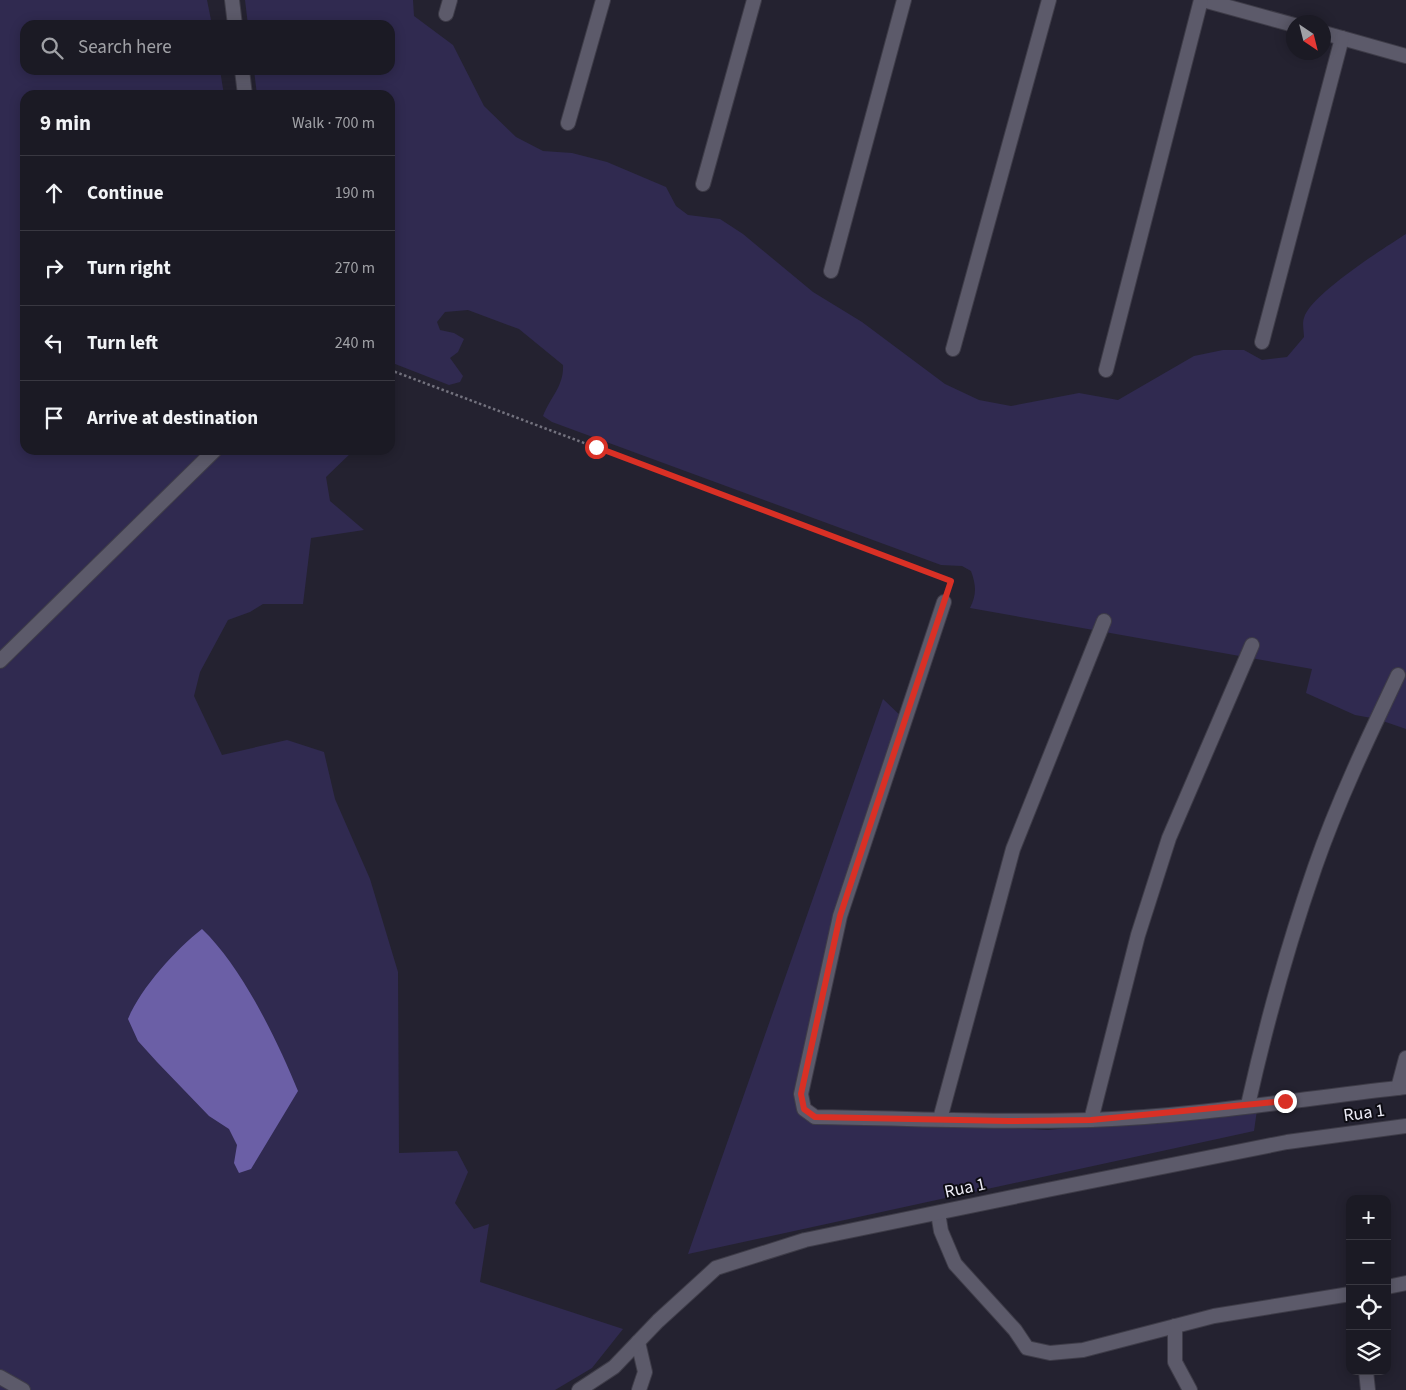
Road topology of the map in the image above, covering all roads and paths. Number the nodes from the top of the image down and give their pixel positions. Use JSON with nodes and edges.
{"nodes":[{"id":1,"x":232,"y":0,"type":"edge"},
{"id":2,"x":450,"y":0,"type":"edge"},
{"id":3,"x":603,"y":0,"type":"edge"},
{"id":4,"x":754,"y":0,"type":"edge"},
{"id":5,"x":904,"y":0,"type":"edge"},
{"id":6,"x":1049,"y":0,"type":"edge"},
{"id":7,"x":1202,"y":0,"type":"edge"},
{"id":8,"x":446,"y":14,"type":"dead end"},
{"id":9,"x":234,"y":20,"type":"edge"},
{"id":10,"x":1286,"y":23,"type":"edge"},
{"id":11,"x":1331,"y":35,"type":"edge"},
{"id":12,"x":1342,"y":38,"type":"junction"},
{"id":13,"x":1406,"y":56,"type":"edge"},
{"id":14,"x":243,"y":75,"type":"edge"},
{"id":15,"x":245,"y":90,"type":"edge"},
{"id":16,"x":568,"y":123,"type":"dead end"},
{"id":17,"x":703,"y":184,"type":"dead end"},
{"id":18,"x":832,"y":271,"type":"dead end"},
{"id":19,"x":1262,"y":342,"type":"dead end"},
{"id":20,"x":953,"y":350,"type":"dead end"},
{"id":21,"x":1106,"y":370,"type":"dead end"},
{"id":22,"x":395,"y":372,"type":"edge"},
{"id":23,"x":210,"y":455,"type":"edge"},
{"id":24,"x":944,"y":602,"type":"joint"},
{"id":25,"x":1104,"y":622,"type":"dead end"},
{"id":26,"x":1252,"y":645,"type":"dead end"},
{"id":27,"x":0,"y":661,"type":"edge"},
{"id":28,"x":1398,"y":675,"type":"dead end"},
{"id":29,"x":1406,"y":1058,"type":"edge"},
{"id":30,"x":1402,"y":1088,"type":"edge"},
{"id":31,"x":1248,"y":1105,"type":"junction"},
{"id":32,"x":940,"y":1119,"type":"junction"},
{"id":33,"x":1091,"y":1120,"type":"junction"},
{"id":34,"x":1406,"y":1126,"type":"edge"},
{"id":35,"x":938,"y":1213,"type":"junction"},
{"id":36,"x":1406,"y":1283,"type":"edge"},
{"id":37,"x":1391,"y":1286,"type":"edge"},
{"id":38,"x":1346,"y":1295,"type":"edge"},
{"id":39,"x":1175,"y":1326,"type":"junction"},
{"id":40,"x":638,"y":1342,"type":"junction"},
{"id":41,"x":1366,"y":1375,"type":"edge"},
{"id":42,"x":0,"y":1377,"type":"edge"},
{"id":43,"x":23,"y":1390,"type":"edge"},
{"id":44,"x":579,"y":1390,"type":"edge"},
{"id":45,"x":639,"y":1390,"type":"edge"},
{"id":46,"x":1190,"y":1390,"type":"edge"},
{"id":47,"x":1368,"y":1390,"type":"edge"}],
"edges":[{"from":1,"to":9,"type":"street"},
{"from":2,"to":8,"type":"street"},
{"from":3,"to":16,"type":"street"},
{"from":4,"to":17,"type":"street"},
{"from":5,"to":18,"type":"street"},
{"from":6,"to":20,"type":"street"},
{"from":7,"to":10,"type":"street"},
{"from":7,"to":21,"type":"street"},
{"from":11,"to":12,"type":"street"},
{"from":12,"to":13,"type":"street"},
{"from":12,"to":19,"type":"street"},
{"from":14,"to":15,"type":"street"},
{"from":22,"to":24,"type":"path"},
{"from":23,"to":27,"type":"street"},
{"from":24,"to":32,"type":"street"},
{"from":25,"to":32,"type":"street"},
{"from":26,"to":33,"type":"street"},
{"from":28,"to":31,"type":"street"},
{"from":29,"to":30,"type":"street"},
{"from":30,"to":31,"type":"street"},
{"from":31,"to":33,"type":"street"},
{"from":32,"to":33,"type":"street"},
{"from":34,"to":35,"type":"street","name":"Rua 1"},
{"from":35,"to":39,"type":"street"},
{"from":35,"to":40,"type":"street","name":"Rua 1"},
{"from":36,"to":37,"type":"street"},
{"from":38,"to":39,"type":"street"},
{"from":39,"to":46,"type":"street"},
{"from":40,"to":44,"type":"street","name":"Rua 1"},
{"from":40,"to":45,"type":"street"},
{"from":41,"to":47,"type":"street"},
{"from":42,"to":43,"type":"street"}]}
